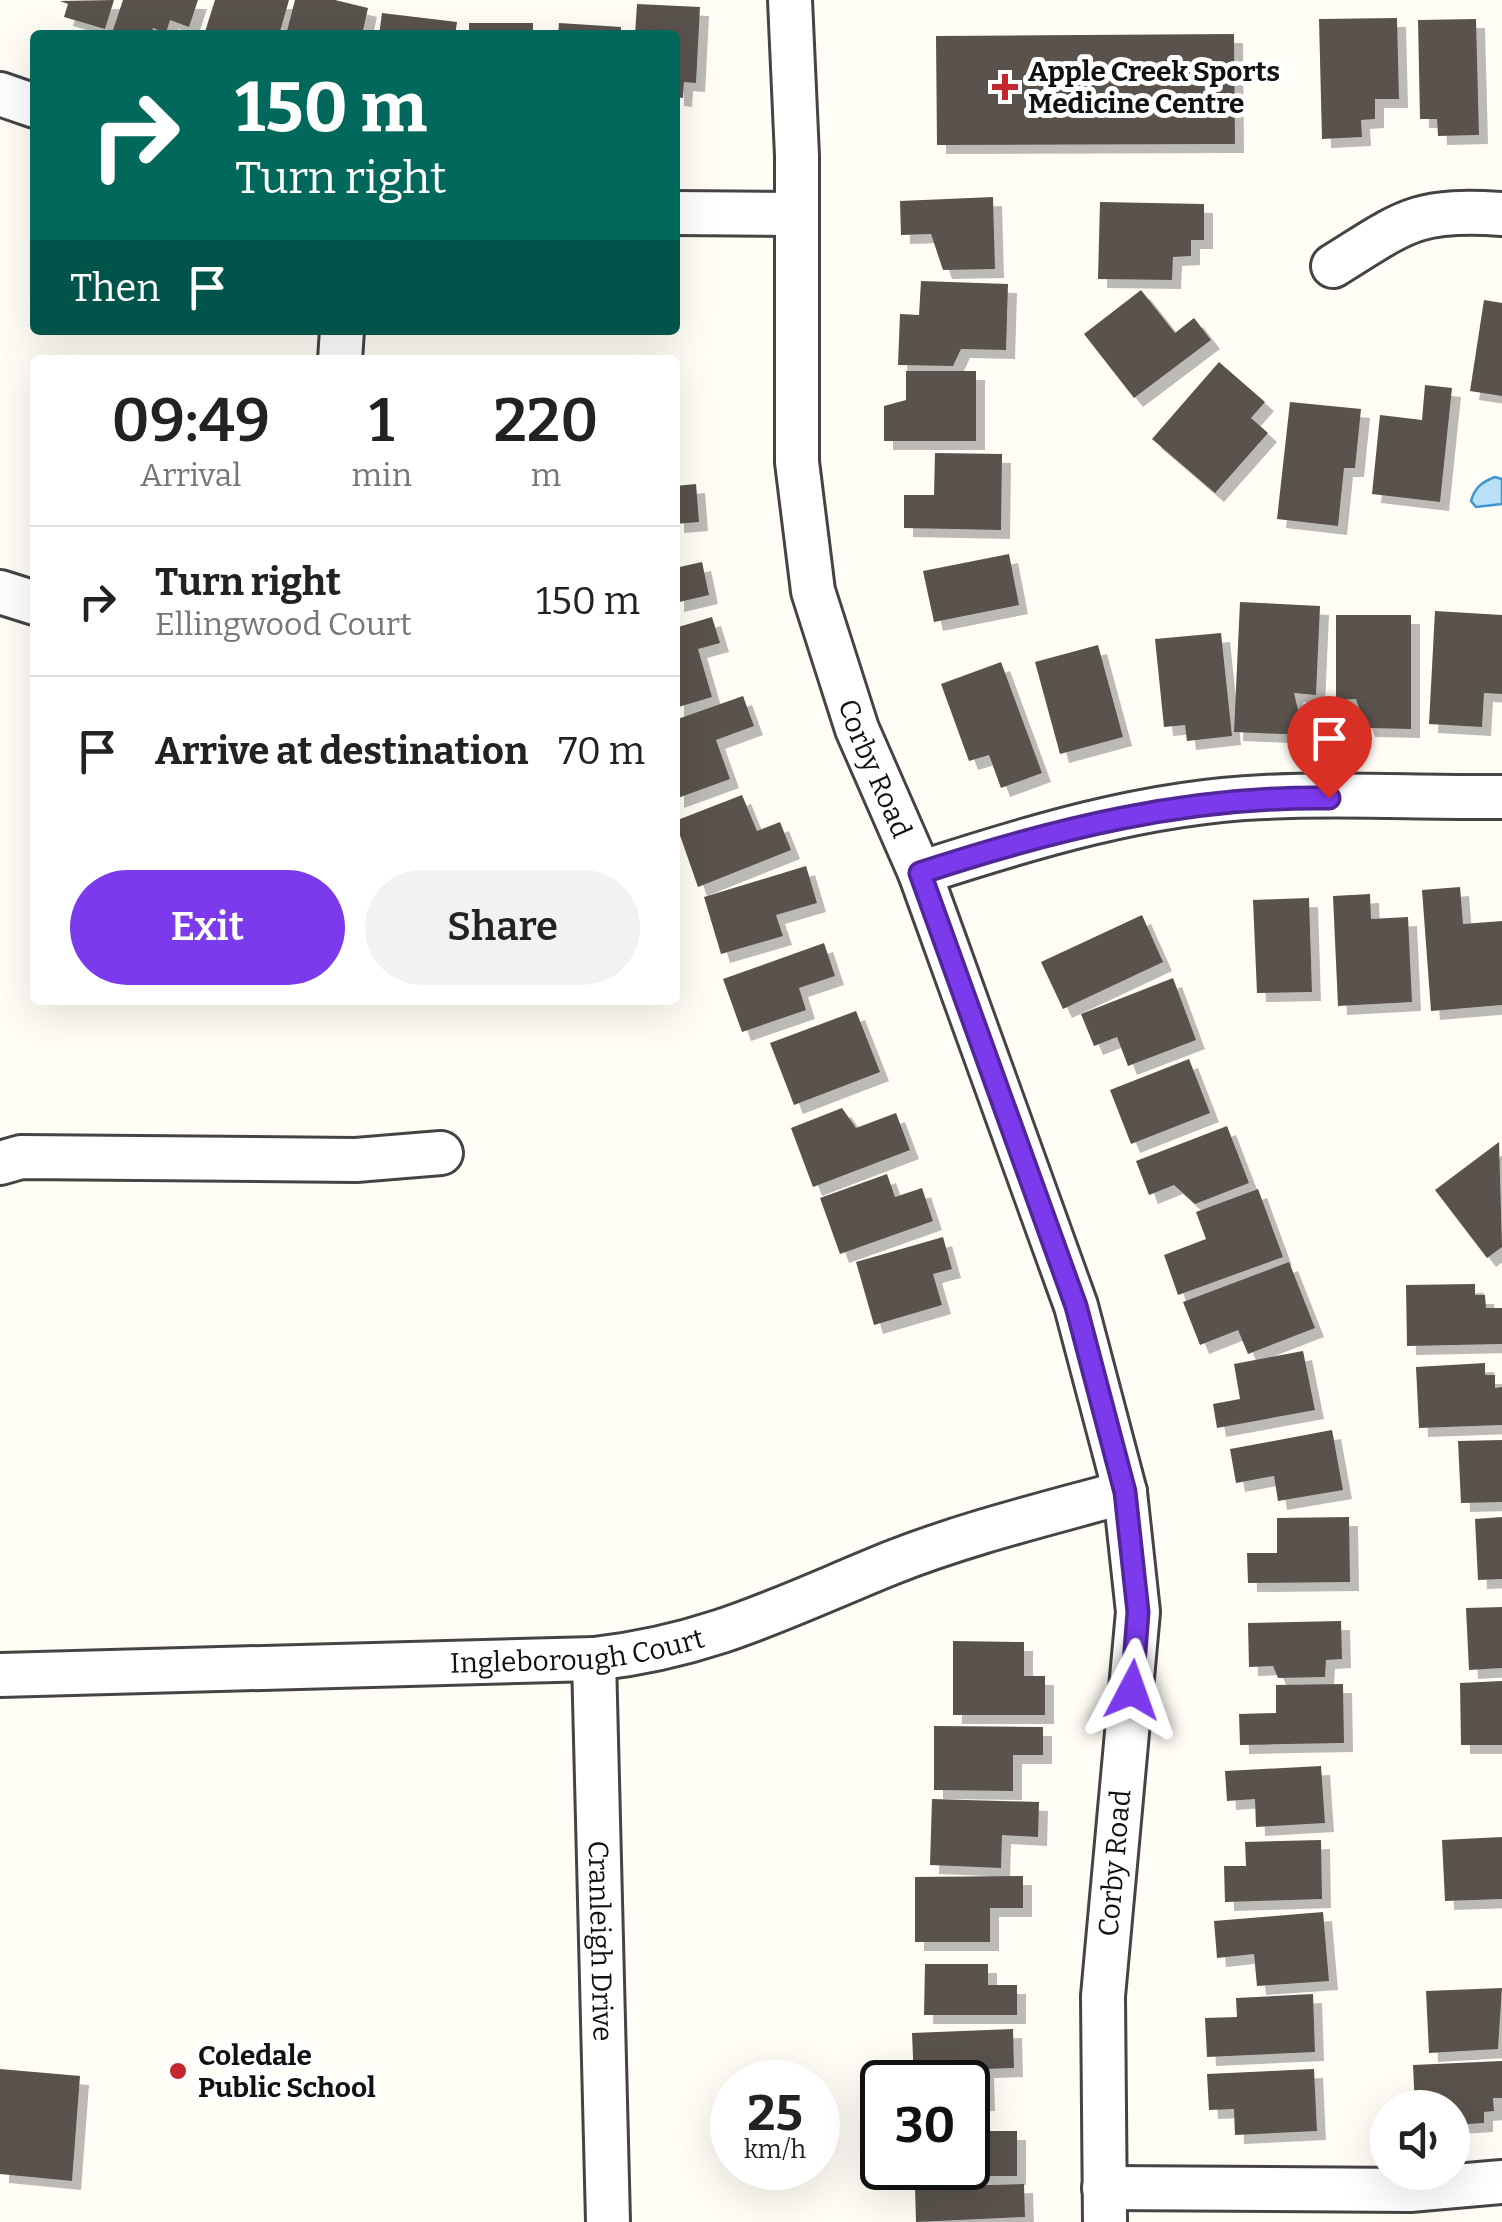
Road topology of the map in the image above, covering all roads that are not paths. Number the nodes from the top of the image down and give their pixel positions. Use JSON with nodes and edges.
{"nodes":[{"id":1,"x":790,"y":0,"type":"edge"},
{"id":2,"x":0,"y":94,"type":"edge"},
{"id":3,"x":30,"y":104,"type":"edge"},
{"id":4,"x":680,"y":212,"type":"edge"},
{"id":5,"x":796,"y":214,"type":"junction"},
{"id":6,"x":1502,"y":214,"type":"edge"},
{"id":7,"x":1333,"y":266,"type":"dead end"},
{"id":8,"x":0,"y":592,"type":"edge"},
{"id":9,"x":30,"y":601,"type":"edge"},
{"id":10,"x":1502,"y":797,"type":"edge"},
{"id":11,"x":920,"y":873,"type":"junction"},
{"id":12,"x":441,"y":1153,"type":"dead end"},
{"id":13,"x":0,"y":1163,"type":"edge"},
{"id":14,"x":1125,"y":1492,"type":"junction"},
{"id":15,"x":594,"y":1659,"type":"junction"},
{"id":16,"x":0,"y":1674,"type":"edge"},
{"id":17,"x":1502,"y":2182,"type":"edge"},
{"id":18,"x":1104,"y":2205,"type":"edge"},
{"id":19,"x":608,"y":2222,"type":"edge"}],
"edges":[{"from":1,"to":5,"type":"street","name":"Corby Road"},
{"from":2,"to":3,"type":"street"},
{"from":4,"to":5,"type":"street"},
{"from":5,"to":11,"type":"street","name":"Corby Road"},
{"from":6,"to":7,"type":"street"},
{"from":8,"to":9,"type":"street"},
{"from":10,"to":11,"type":"street"},
{"from":11,"to":14,"type":"street","name":"Corby Road"},
{"from":12,"to":13,"type":"street"},
{"from":14,"to":15,"type":"street","name":"Ingleborough Court"},
{"from":14,"to":18,"type":"street","name":"Corby Road"},
{"from":15,"to":16,"type":"street","name":"Ingleborough Court"},
{"from":15,"to":19,"type":"street","name":"Cranleigh Drive"},
{"from":17,"to":18,"type":"street"}]}
